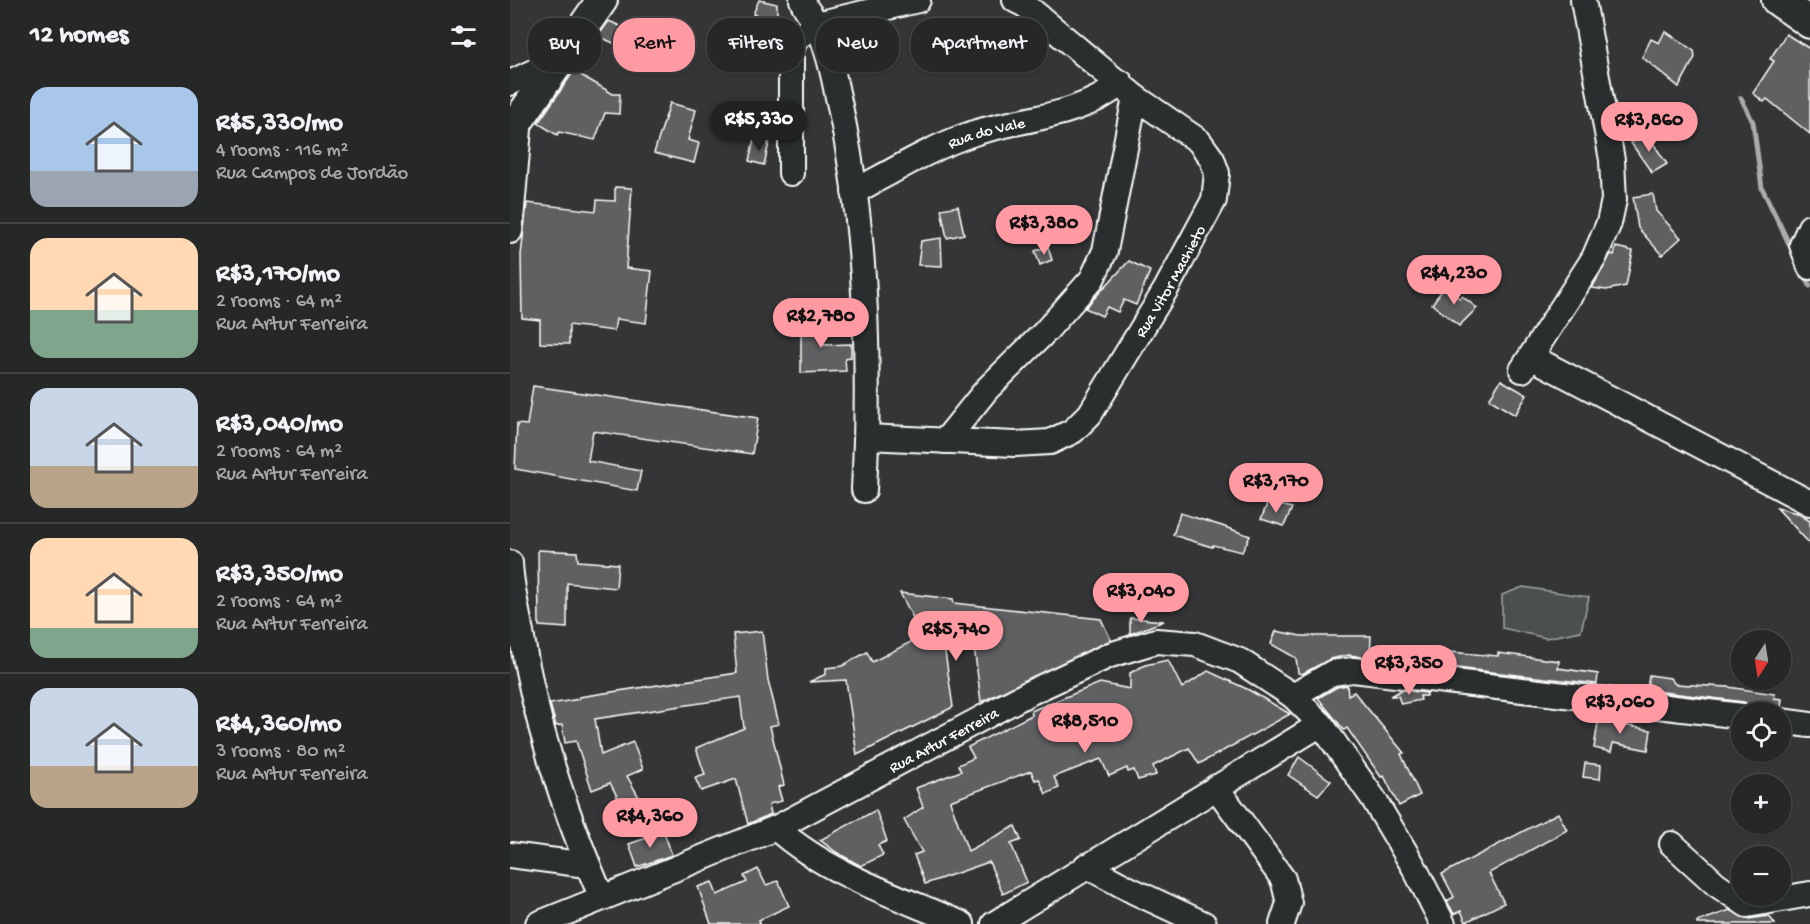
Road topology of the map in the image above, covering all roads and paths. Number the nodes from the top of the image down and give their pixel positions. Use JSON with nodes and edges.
{"nodes":[{"id":1,"x":602,"y":0,"type":"edge"},
{"id":2,"x":802,"y":0,"type":"edge"},
{"id":3,"x":918,"y":0,"type":"edge"},
{"id":4,"x":1015,"y":0,"type":"edge"},
{"id":5,"x":1583,"y":0,"type":"edge"},
{"id":6,"x":1777,"y":0,"type":"edge"},
{"id":7,"x":590,"y":18,"type":"edge"},
{"id":8,"x":842,"y":18,"type":"edge"},
{"id":9,"x":816,"y":22,"type":"edge"},
{"id":10,"x":1810,"y":23,"type":"edge"},
{"id":11,"x":816,"y":25,"type":"edge"},
{"id":12,"x":533,"y":72,"type":"edge"},
{"id":13,"x":551,"y":72,"type":"edge"},
{"id":14,"x":831,"y":72,"type":"edge"},
{"id":15,"x":510,"y":83,"type":"edge"},
{"id":16,"x":1128,"y":90,"type":"junction"},
{"id":17,"x":515,"y":120,"type":"edge"},
{"id":18,"x":791,"y":173,"type":"dead end"},
{"id":19,"x":854,"y":192,"type":"junction"},
{"id":20,"x":1810,"y":227,"type":"edge"},
{"id":21,"x":510,"y":231,"type":"edge"},
{"id":22,"x":1810,"y":267,"type":"edge"},
{"id":23,"x":867,"y":437,"type":"junction"},
{"id":24,"x":945,"y":441,"type":"junction"},
{"id":25,"x":864,"y":490,"type":"dead end"},
{"id":26,"x":1810,"y":503,"type":"edge"},
{"id":27,"x":510,"y":563,"type":"edge"},
{"id":28,"x":510,"y":569,"type":"edge"},
{"id":29,"x":1293,"y":696,"type":"junction"},
{"id":30,"x":1731,"y":715,"type":"edge"},
{"id":31,"x":1321,"y":724,"type":"junction"},
{"id":32,"x":1791,"y":724,"type":"edge"},
{"id":33,"x":1808,"y":728,"type":"edge"},
{"id":34,"x":1216,"y":787,"type":"junction"},
{"id":35,"x":776,"y":828,"type":"junction"},
{"id":36,"x":1672,"y":844,"type":"dead end"},
{"id":37,"x":510,"y":855,"type":"edge"},
{"id":38,"x":587,"y":865,"type":"junction"},
{"id":39,"x":1086,"y":866,"type":"junction"},
{"id":40,"x":1810,"y":894,"type":"edge"},
{"id":41,"x":602,"y":898,"type":"junction"},
{"id":42,"x":1749,"y":914,"type":"edge"},
{"id":43,"x":538,"y":924,"type":"edge"},
{"id":44,"x":962,"y":924,"type":"edge"},
{"id":45,"x":994,"y":924,"type":"edge"},
{"id":46,"x":1204,"y":924,"type":"edge"},
{"id":47,"x":1282,"y":924,"type":"edge"},
{"id":48,"x":1443,"y":924,"type":"edge"}],
"edges":[{"from":1,"to":7,"type":"main road"},
{"from":2,"to":9,"type":"street"},
{"from":3,"to":8,"type":"street"},
{"from":4,"to":16,"type":"street","name":"Rua Vitor Machieto"},
{"from":5,"to":26,"type":"street"},
{"from":6,"to":10,"type":"main road"},
{"from":11,"to":18,"type":"street"},
{"from":12,"to":15,"type":"street"},
{"from":13,"to":17,"type":"main road"},
{"from":14,"to":19,"type":"street"},
{"from":16,"to":19,"type":"street","name":"Rua do Vale"},
{"from":16,"to":24,"type":"street"},
{"from":16,"to":24,"type":"street","name":"Rua Vitor Machieto"},
{"from":17,"to":21,"type":"street"},
{"from":19,"to":23,"type":"street"},
{"from":20,"to":22,"type":"street"},
{"from":23,"to":24,"type":"street","name":"Rua Vitor Machieto"},
{"from":23,"to":25,"type":"street"},
{"from":27,"to":28,"type":"street"},
{"from":28,"to":38,"type":"street"},
{"from":29,"to":30,"type":"street"},
{"from":29,"to":31,"type":"street","name":"Rua Artur Ferreira"},
{"from":29,"to":35,"type":"street","name":"Rua Artur Ferreira"},
{"from":31,"to":34,"type":"street"},
{"from":31,"to":48,"type":"street","name":"Rua Artur Ferreira"},
{"from":32,"to":33,"type":"street"},
{"from":34,"to":39,"type":"street"},
{"from":34,"to":47,"type":"street"},
{"from":35,"to":41,"type":"street","name":"Rua Artur Ferreira"},
{"from":35,"to":44,"type":"street"},
{"from":36,"to":42,"type":"street"},
{"from":37,"to":38,"type":"street"},
{"from":38,"to":41,"type":"street"},
{"from":39,"to":45,"type":"street"},
{"from":39,"to":46,"type":"street"},
{"from":40,"to":42,"type":"street"},
{"from":41,"to":43,"type":"street","name":"Rua Artur Ferreira"}]}
